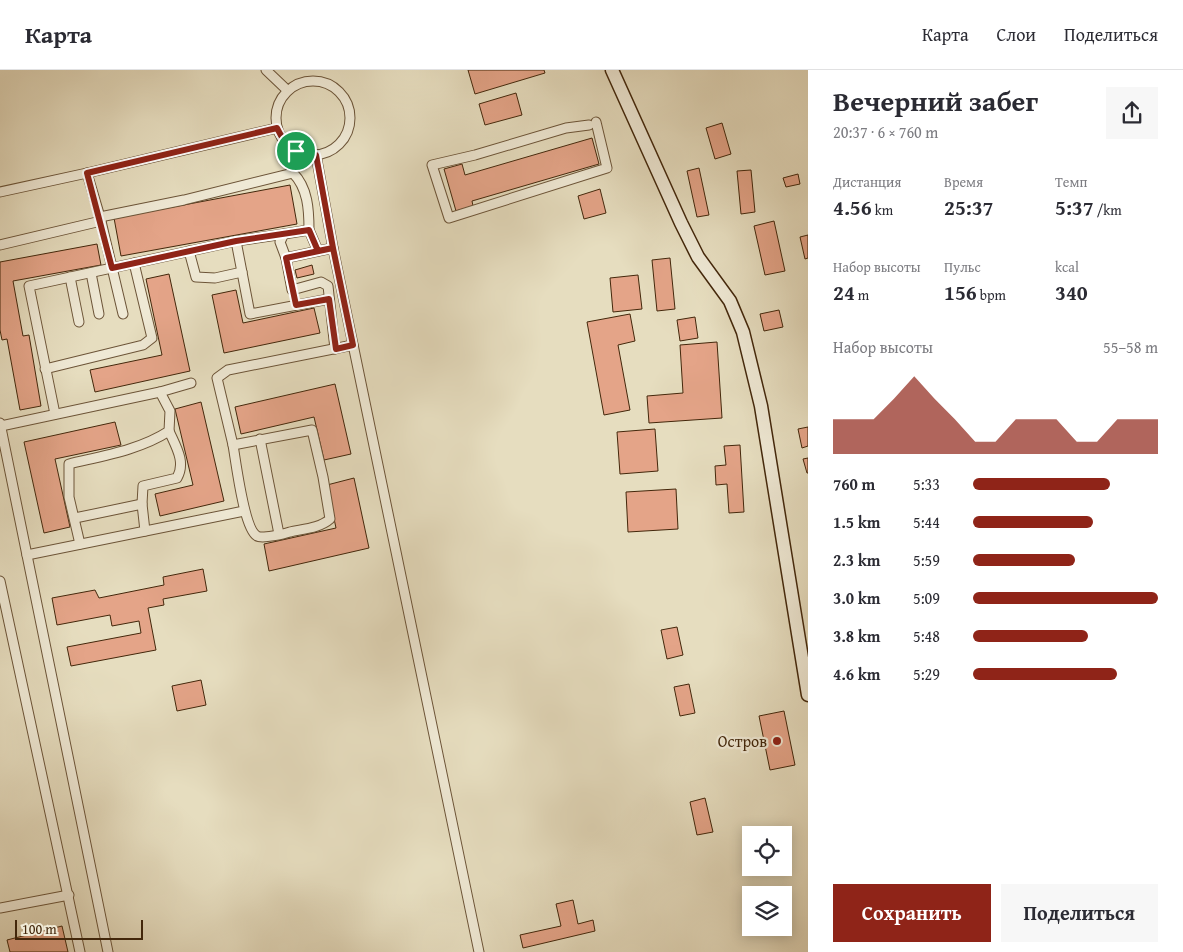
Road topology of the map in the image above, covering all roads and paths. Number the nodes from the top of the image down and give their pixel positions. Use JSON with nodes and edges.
{"nodes":[{"id":1,"x":266,"y":70,"type":"edge"},
{"id":2,"x":612,"y":70,"type":"edge"},
{"id":3,"x":287,"y":90,"type":"junction"},
{"id":4,"x":593,"y":124,"type":"joint"},
{"id":5,"x":277,"y":128,"type":"junction"},
{"id":6,"x":316,"y":155,"type":"junction"},
{"id":7,"x":87,"y":173,"type":"junction"},
{"id":8,"x":0,"y":192,"type":"edge"},
{"id":9,"x":100,"y":219,"type":"junction"},
{"id":10,"x":309,"y":230,"type":"junction"},
{"id":11,"x":284,"y":234,"type":"junction"},
{"id":12,"x":236,"y":241,"type":"junction"},
{"id":13,"x":0,"y":245,"type":"edge"},
{"id":14,"x":333,"y":248,"type":"junction"},
{"id":15,"x":318,"y":251,"type":"junction"},
{"id":16,"x":190,"y":252,"type":"junction"},
{"id":17,"x":286,"y":258,"type":"junction"},
{"id":18,"x":134,"y":264,"type":"junction"},
{"id":19,"x":112,"y":268,"type":"junction"},
{"id":20,"x":242,"y":272,"type":"junction"},
{"id":21,"x":91,"y":273,"type":"junction"},
{"id":22,"x":70,"y":277,"type":"junction"},
{"id":23,"x":292,"y":290,"type":"junction"},
{"id":24,"x":329,"y":299,"type":"junction"},
{"id":25,"x":296,"y":305,"type":"junction"},
{"id":26,"x":99,"y":314,"type":"dead end"},
{"id":27,"x":123,"y":314,"type":"dead end"},
{"id":28,"x":79,"y":322,"type":"dead end"},
{"id":29,"x":353,"y":345,"type":"junction"},
{"id":30,"x":336,"y":349,"type":"junction"},
{"id":31,"x":45,"y":369,"type":"junction"},
{"id":32,"x":191,"y":383,"type":"dead end"},
{"id":33,"x":160,"y":392,"type":"junction"},
{"id":34,"x":55,"y":414,"type":"junction"},
{"id":35,"x":0,"y":424,"type":"edge"},
{"id":36,"x":169,"y":431,"type":"junction"},
{"id":37,"x":260,"y":439,"type":"junction"},
{"id":38,"x":233,"y":445,"type":"junction"},
{"id":39,"x":142,"y":504,"type":"junction"},
{"id":40,"x":244,"y":511,"type":"junction"},
{"id":41,"x":75,"y":518,"type":"junction"},
{"id":42,"x":145,"y":531,"type":"junction"},
{"id":43,"x":279,"y":534,"type":"junction"},
{"id":44,"x":80,"y":544,"type":"junction"},
{"id":45,"x":27,"y":555,"type":"junction"},
{"id":46,"x":0,"y":581,"type":"edge"},
{"id":47,"x":808,"y":695,"type":"edge"},
{"id":48,"x":69,"y":895,"type":"junction"},
{"id":49,"x":0,"y":908,"type":"edge"},
{"id":50,"x":80,"y":952,"type":"edge"},
{"id":51,"x":108,"y":952,"type":"edge"},
{"id":52,"x":479,"y":952,"type":"edge"}],
"edges":[{"from":1,"to":3,"type":"street"},
{"from":2,"to":47,"type":"street"},
{"from":3,"to":5,"type":"street"},
{"from":3,"to":6,"type":"street"},
{"from":4,"to":4,"type":"street"},
{"from":5,"to":6,"type":"street"},
{"from":5,"to":7,"type":"street"},
{"from":6,"to":14,"type":"street"},
{"from":7,"to":8,"type":"street"},
{"from":7,"to":9,"type":"street"},
{"from":9,"to":10,"type":"street"},
{"from":9,"to":13,"type":"street"},
{"from":9,"to":19,"type":"street"},
{"from":10,"to":11,"type":"street"},
{"from":10,"to":15,"type":"street"},
{"from":11,"to":12,"type":"street"},
{"from":11,"to":17,"type":"street"},
{"from":12,"to":16,"type":"street"},
{"from":12,"to":20,"type":"street"},
{"from":14,"to":15,"type":"street"},
{"from":14,"to":29,"type":"street"},
{"from":15,"to":17,"type":"street"},
{"from":16,"to":18,"type":"street"},
{"from":16,"to":20,"type":"street"},
{"from":17,"to":23,"type":"street"},
{"from":18,"to":19,"type":"street"},
{"from":18,"to":31,"type":"street"},
{"from":19,"to":21,"type":"street"},
{"from":19,"to":27,"type":"street"},
{"from":20,"to":25,"type":"street"},
{"from":21,"to":22,"type":"street"},
{"from":21,"to":26,"type":"street"},
{"from":22,"to":28,"type":"street"},
{"from":22,"to":31,"type":"street"},
{"from":23,"to":24,"type":"street"},
{"from":23,"to":25,"type":"street"},
{"from":24,"to":25,"type":"street"},
{"from":24,"to":30,"type":"street"},
{"from":29,"to":30,"type":"street"},
{"from":29,"to":52,"type":"street"},
{"from":30,"to":38,"type":"street"},
{"from":31,"to":34,"type":"street"},
{"from":32,"to":33,"type":"street"},
{"from":33,"to":34,"type":"street"},
{"from":33,"to":36,"type":"street"},
{"from":34,"to":35,"type":"street"},
{"from":35,"to":45,"type":"street"},
{"from":36,"to":39,"type":"street"},
{"from":36,"to":41,"type":"street"},
{"from":37,"to":38,"type":"street"},
{"from":37,"to":43,"type":"street"},
{"from":37,"to":43,"type":"street"},
{"from":38,"to":40,"type":"street"},
{"from":39,"to":41,"type":"street"},
{"from":39,"to":42,"type":"street"},
{"from":40,"to":42,"type":"street"},
{"from":40,"to":43,"type":"street"},
{"from":41,"to":44,"type":"street"},
{"from":42,"to":44,"type":"street"},
{"from":44,"to":45,"type":"street"},
{"from":45,"to":51,"type":"street"},
{"from":46,"to":48,"type":"street"},
{"from":48,"to":49,"type":"street"},
{"from":48,"to":50,"type":"street"}]}
